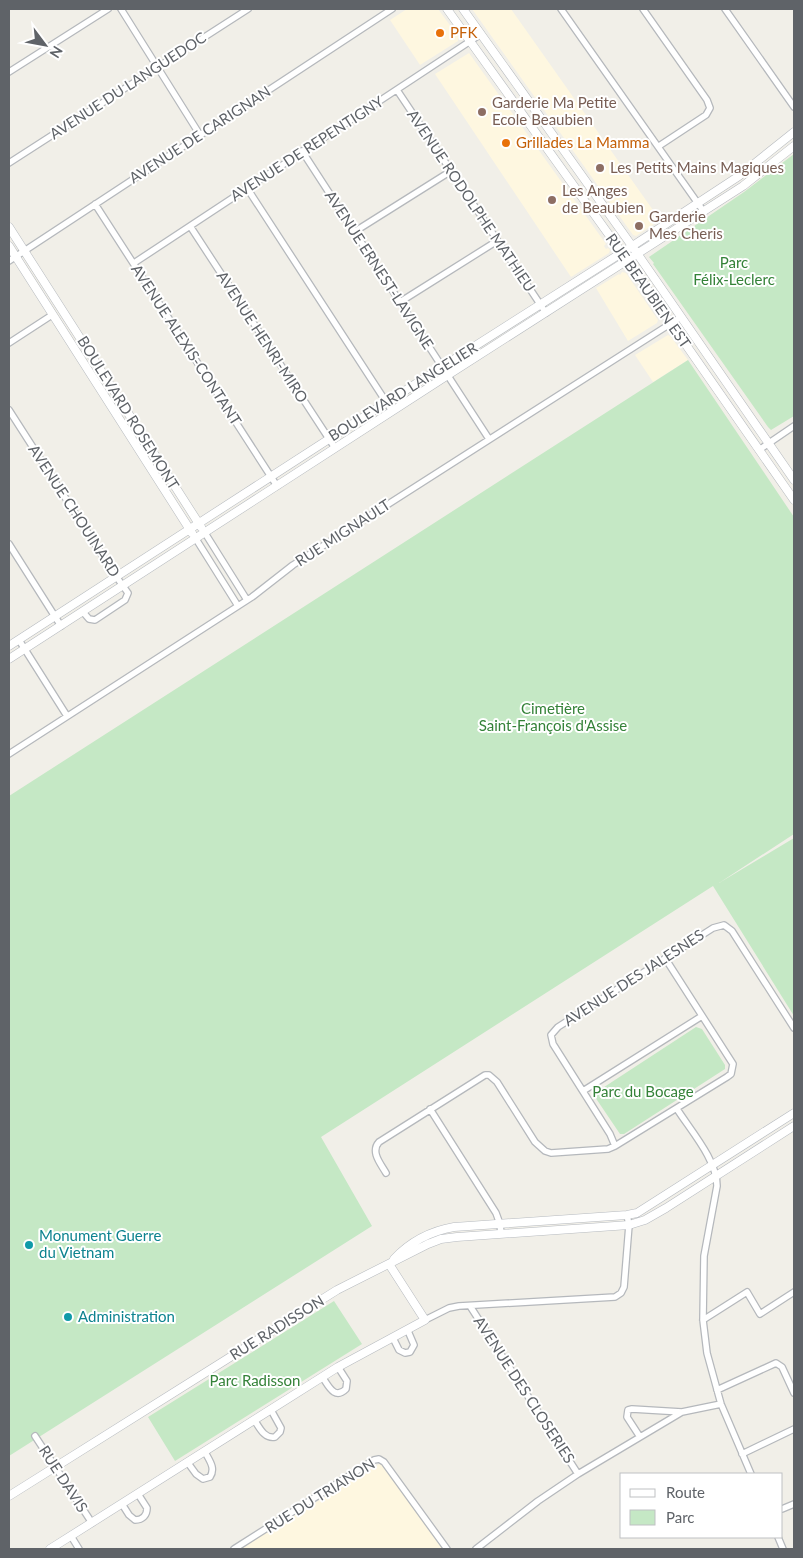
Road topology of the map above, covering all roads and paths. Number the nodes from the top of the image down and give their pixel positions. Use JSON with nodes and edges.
{"nodes":[{"id":1,"x":108,"y":9,"type":"edge"},
{"id":2,"x":121,"y":9,"type":"edge"},
{"id":3,"x":248,"y":9,"type":"edge"},
{"id":4,"x":392,"y":9,"type":"edge"},
{"id":5,"x":447,"y":9,"type":"edge"},
{"id":6,"x":463,"y":9,"type":"edge"},
{"id":7,"x":561,"y":9,"type":"edge"},
{"id":8,"x":643,"y":9,"type":"edge"},
{"id":9,"x":725,"y":9,"type":"edge"},
{"id":10,"x":481,"y":34,"type":"junction"},
{"id":11,"x":470,"y":41,"type":"junction"},
{"id":12,"x":157,"y":67,"type":"junction"},
{"id":13,"x":9,"y":72,"type":"edge"},
{"id":14,"x":511,"y":76,"type":"junction"},
{"id":15,"x":501,"y":84,"type":"junction"},
{"id":16,"x":397,"y":90,"type":"junction"},
{"id":17,"x":794,"y":107,"type":"edge"},
{"id":18,"x":794,"y":132,"type":"edge"},
{"id":19,"x":200,"y":135,"type":"junction"},
{"id":20,"x":555,"y":138,"type":"junction"},
{"id":21,"x":545,"y":145,"type":"junction"},
{"id":22,"x":659,"y":146,"type":"junction"},
{"id":23,"x":794,"y":146,"type":"edge"},
{"id":24,"x":302,"y":151,"type":"junction"},
{"id":25,"x":9,"y":163,"type":"edge"},
{"id":26,"x":450,"y":171,"type":"junction"},
{"id":27,"x":247,"y":188,"type":"junction"},
{"id":28,"x":698,"y":202,"type":"junction"},
{"id":29,"x":95,"y":204,"type":"junction"},
{"id":30,"x":704,"y":212,"type":"junction"},
{"id":31,"x":190,"y":226,"type":"junction"},
{"id":32,"x":9,"y":227,"type":"edge"},
{"id":33,"x":354,"y":232,"type":"junction"},
{"id":34,"x":497,"y":241,"type":"junction"},
{"id":35,"x":9,"y":246,"type":"edge"},
{"id":36,"x":632,"y":246,"type":"junction"},
{"id":37,"x":24,"y":251,"type":"junction"},
{"id":38,"x":622,"y":253,"type":"junction"},
{"id":39,"x":638,"y":255,"type":"junction"},
{"id":40,"x":12,"y":259,"type":"edge"},
{"id":41,"x":627,"y":261,"type":"junction"},
{"id":42,"x":134,"y":263,"type":"junction"},
{"id":43,"x":400,"y":302,"type":"junction"},
{"id":44,"x":540,"y":304,"type":"junction"},
{"id":45,"x":546,"y":313,"type":"junction"},
{"id":46,"x":52,"y":315,"type":"junction"},
{"id":47,"x":681,"y":317,"type":"junction"},
{"id":48,"x":671,"y":323,"type":"junction"},
{"id":49,"x":9,"y":343,"type":"edge"},
{"id":50,"x":442,"y":366,"type":"junction"},
{"id":51,"x":448,"y":375,"type":"junction"},
{"id":52,"x":386,"y":402,"type":"junction"},
{"id":53,"x":9,"y":410,"type":"edge"},
{"id":54,"x":392,"y":411,"type":"junction"},
{"id":55,"x":794,"y":426,"type":"edge"},
{"id":56,"x":489,"y":438,"type":"junction"},
{"id":57,"x":329,"y":439,"type":"junction"},
{"id":58,"x":769,"y":443,"type":"junction"},
{"id":59,"x":335,"y":448,"type":"junction"},
{"id":60,"x":759,"y":450,"type":"junction"},
{"id":61,"x":271,"y":476,"type":"junction"},
{"id":62,"x":794,"y":480,"type":"edge"},
{"id":63,"x":277,"y":486,"type":"junction"},
{"id":64,"x":794,"y":500,"type":"edge"},
{"id":65,"x":198,"y":524,"type":"junction"},
{"id":66,"x":189,"y":529,"type":"junction"},
{"id":67,"x":205,"y":533,"type":"junction"},
{"id":68,"x":196,"y":539,"type":"junction"},
{"id":69,"x":9,"y":544,"type":"edge"},
{"id":70,"x":116,"y":577,"type":"junction"},
{"id":71,"x":123,"y":586,"type":"junction"},
{"id":72,"x":247,"y":600,"type":"junction"},
{"id":73,"x":238,"y":606,"type":"junction"},
{"id":74,"x":83,"y":612,"type":"junction"},
{"id":75,"x":55,"y":616,"type":"junction"},
{"id":76,"x":61,"y":626,"type":"junction"},
{"id":77,"x":19,"y":640,"type":"junction"},
{"id":78,"x":9,"y":646,"type":"edge"},
{"id":79,"x":25,"y":649,"type":"junction"},
{"id":80,"x":9,"y":659,"type":"edge"},
{"id":81,"x":67,"y":716,"type":"junction"},
{"id":82,"x":9,"y":754,"type":"edge"},
{"id":83,"x":665,"y":958,"type":"junction"},
{"id":84,"x":702,"y":1016,"type":"junction"},
{"id":85,"x":794,"y":1028,"type":"edge"},
{"id":86,"x":583,"y":1092,"type":"junction"},
{"id":87,"x":678,"y":1108,"type":"junction"},
{"id":88,"x":430,"y":1109,"type":"junction"},
{"id":89,"x":794,"y":1113,"type":"edge"},
{"id":90,"x":794,"y":1126,"type":"edge"},
{"id":91,"x":615,"y":1146,"type":"junction"},
{"id":92,"x":713,"y":1165,"type":"junction"},
{"id":93,"x":386,"y":1174,"type":"dead end"},
{"id":94,"x":717,"y":1175,"type":"junction"},
{"id":95,"x":627,"y":1215,"type":"junction"},
{"id":96,"x":500,"y":1224,"type":"junction"},
{"id":97,"x":628,"y":1225,"type":"junction"},
{"id":98,"x":501,"y":1234,"type":"junction"},
{"id":99,"x":389,"y":1264,"type":"junction"},
{"id":100,"x":794,"y":1292,"type":"edge"},
{"id":101,"x":470,"y":1306,"type":"junction"},
{"id":102,"x":425,"y":1320,"type":"junction"},
{"id":103,"x":703,"y":1320,"type":"junction"},
{"id":104,"x":408,"y":1331,"type":"junction"},
{"id":105,"x":393,"y":1338,"type":"junction"},
{"id":106,"x":338,"y":1368,"type":"junction"},
{"id":107,"x":323,"y":1378,"type":"junction"},
{"id":108,"x":717,"y":1390,"type":"junction"},
{"id":109,"x":794,"y":1393,"type":"edge"},
{"id":110,"x":721,"y":1404,"type":"junction"},
{"id":111,"x":271,"y":1410,"type":"junction"},
{"id":112,"x":682,"y":1412,"type":"junction"},
{"id":113,"x":255,"y":1421,"type":"junction"},
{"id":114,"x":794,"y":1429,"type":"edge"},
{"id":115,"x":35,"y":1436,"type":"dead end"},
{"id":116,"x":640,"y":1436,"type":"junction"},
{"id":117,"x":205,"y":1452,"type":"junction"},
{"id":118,"x":742,"y":1454,"type":"junction"},
{"id":119,"x":188,"y":1463,"type":"junction"},
{"id":120,"x":55,"y":1467,"type":"junction"},
{"id":121,"x":751,"y":1473,"type":"edge"},
{"id":122,"x":578,"y":1474,"type":"junction"},
{"id":123,"x":138,"y":1494,"type":"junction"},
{"id":124,"x":9,"y":1496,"type":"edge"},
{"id":125,"x":122,"y":1504,"type":"junction"},
{"id":126,"x":92,"y":1522,"type":"junction"},
{"id":127,"x":71,"y":1536,"type":"junction"},
{"id":128,"x":54,"y":1548,"type":"edge"},
{"id":129,"x":79,"y":1549,"type":"edge"},
{"id":130,"x":234,"y":1549,"type":"edge"},
{"id":131,"x":447,"y":1549,"type":"edge"},
{"id":132,"x":476,"y":1549,"type":"edge"}],
"edges":[{"from":1,"to":13,"type":"street"},
{"from":2,"to":12,"type":"street"},
{"from":3,"to":12,"type":"street","name":"AVENUE DU LANGUEDOC"},
{"from":4,"to":19,"type":"street","name":"AVENUE DE CARIGNAN"},
{"from":5,"to":11,"type":"street","name":"RUE BEAUBIEN EST"},
{"from":6,"to":10,"type":"street","name":"RUE BEAUBIEN EST"},
{"from":7,"to":22,"type":"street"},
{"from":8,"to":22,"type":"street"},
{"from":9,"to":17,"type":"street"},
{"from":10,"to":11,"type":"street","name":"AVENUE DE REPENTIGNY"},
{"from":10,"to":14,"type":"street","name":"RUE BEAUBIEN EST"},
{"from":11,"to":15,"type":"street","name":"RUE BEAUBIEN EST"},
{"from":11,"to":16,"type":"street","name":"AVENUE DE REPENTIGNY"},
{"from":12,"to":19,"type":"street"},
{"from":12,"to":25,"type":"street","name":"AVENUE DU LANGUEDOC"},
{"from":14,"to":15,"type":"street"},
{"from":14,"to":20,"type":"street","name":"RUE BEAUBIEN EST"},
{"from":15,"to":21,"type":"street","name":"RUE BEAUBIEN EST"},
{"from":16,"to":24,"type":"street","name":"AVENUE DE REPENTIGNY"},
{"from":16,"to":26,"type":"street","name":"AVENUE RODOLPHE MATHIEU"},
{"from":18,"to":28,"type":"street","name":"BOULEVARD LANGELIER"},
{"from":19,"to":29,"type":"street","name":"AVENUE DE CARIGNAN"},
{"from":20,"to":21,"type":"street"},
{"from":20,"to":36,"type":"street","name":"RUE BEAUBIEN EST"},
{"from":21,"to":38,"type":"street","name":"RUE BEAUBIEN EST"},
{"from":22,"to":28,"type":"street"},
{"from":23,"to":30,"type":"street","name":"BOULEVARD LANGELIER"},
{"from":24,"to":27,"type":"street","name":"AVENUE DE REPENTIGNY"},
{"from":24,"to":33,"type":"street","name":"AVENUE ERNEST-LAVIGNE"},
{"from":26,"to":33,"type":"street"},
{"from":26,"to":34,"type":"street","name":"AVENUE RODOLPHE MATHIEU"},
{"from":27,"to":31,"type":"street","name":"AVENUE DE REPENTIGNY"},
{"from":27,"to":52,"type":"street"},
{"from":28,"to":30,"type":"street"},
{"from":28,"to":36,"type":"street","name":"BOULEVARD LANGELIER"},
{"from":29,"to":37,"type":"street","name":"AVENUE DE CARIGNAN"},
{"from":29,"to":42,"type":"street","name":"AVENUE ALEXIS-CONTANT"},
{"from":30,"to":39,"type":"street","name":"BOULEVARD LANGELIER"},
{"from":31,"to":42,"type":"street","name":"AVENUE DE REPENTIGNY"},
{"from":31,"to":57,"type":"street","name":"AVENUE HENRI-MIRO"},
{"from":32,"to":37,"type":"street","name":"BOULEVARD ROSEMONT"},
{"from":33,"to":43,"type":"street","name":"AVENUE ERNEST-LAVIGNE"},
{"from":34,"to":43,"type":"street"},
{"from":34,"to":44,"type":"street","name":"AVENUE RODOLPHE MATHIEU"},
{"from":35,"to":40,"type":"street","name":"BOULEVARD ROSEMONT"},
{"from":36,"to":38,"type":"street","name":"BOULEVARD LANGELIER"},
{"from":36,"to":39,"type":"street","name":"RUE BEAUBIEN EST"},
{"from":37,"to":40,"type":"street","name":"AVENUE DE CARIGNAN"},
{"from":37,"to":65,"type":"street","name":"BOULEVARD ROSEMONT"},
{"from":38,"to":41,"type":"street","name":"RUE BEAUBIEN EST"},
{"from":38,"to":44,"type":"street","name":"BOULEVARD LANGELIER"},
{"from":39,"to":41,"type":"street","name":"BOULEVARD LANGELIER"},
{"from":39,"to":47,"type":"street","name":"RUE BEAUBIEN EST"},
{"from":40,"to":46,"type":"street","name":"BOULEVARD ROSEMONT"},
{"from":41,"to":45,"type":"street","name":"BOULEVARD LANGELIER"},
{"from":41,"to":48,"type":"street","name":"RUE BEAUBIEN EST"},
{"from":42,"to":61,"type":"street","name":"AVENUE ALEXIS-CONTANT"},
{"from":43,"to":50,"type":"street","name":"AVENUE ERNEST-LAVIGNE"},
{"from":44,"to":45,"type":"street","name":"AVENUE RODOLPHE MATHIEU"},
{"from":44,"to":50,"type":"street","name":"BOULEVARD LANGELIER"},
{"from":45,"to":51,"type":"street","name":"BOULEVARD LANGELIER"},
{"from":46,"to":49,"type":"street"},
{"from":46,"to":66,"type":"street","name":"BOULEVARD ROSEMONT"},
{"from":47,"to":48,"type":"street","name":"RUE MIGNAULT"},
{"from":47,"to":58,"type":"street","name":"RUE BEAUBIEN EST"},
{"from":48,"to":56,"type":"street","name":"RUE MIGNAULT"},
{"from":48,"to":60,"type":"street","name":"RUE BEAUBIEN EST"},
{"from":50,"to":51,"type":"street","name":"AVENUE ERNEST-LAVIGNE"},
{"from":50,"to":52,"type":"street","name":"BOULEVARD LANGELIER"},
{"from":51,"to":54,"type":"street","name":"BOULEVARD LANGELIER"},
{"from":51,"to":56,"type":"street","name":"AVENUE ERNEST-LAVIGNE"},
{"from":52,"to":54,"type":"street"},
{"from":52,"to":57,"type":"street","name":"BOULEVARD LANGELIER"},
{"from":53,"to":70,"type":"street","name":"AVENUE CHOUINARD"},
{"from":54,"to":59,"type":"street","name":"BOULEVARD LANGELIER"},
{"from":55,"to":58,"type":"street"},
{"from":56,"to":72,"type":"street","name":"RUE MIGNAULT"},
{"from":57,"to":59,"type":"street","name":"AVENUE HENRI-MIRO"},
{"from":57,"to":61,"type":"street","name":"BOULEVARD LANGELIER"},
{"from":58,"to":60,"type":"street"},
{"from":58,"to":62,"type":"street","name":"RUE BEAUBIEN EST"},
{"from":59,"to":63,"type":"street","name":"BOULEVARD LANGELIER"},
{"from":60,"to":64,"type":"street","name":"RUE BEAUBIEN EST"},
{"from":61,"to":63,"type":"street","name":"AVENUE ALEXIS-CONTANT"},
{"from":61,"to":65,"type":"street","name":"BOULEVARD LANGELIER"},
{"from":63,"to":67,"type":"street","name":"BOULEVARD LANGELIER"},
{"from":65,"to":66,"type":"street","name":"BOULEVARD LANGELIER"},
{"from":65,"to":67,"type":"street","name":"BOULEVARD ROSEMONT"},
{"from":66,"to":68,"type":"street","name":"BOULEVARD ROSEMONT"},
{"from":66,"to":70,"type":"street","name":"BOULEVARD LANGELIER"},
{"from":67,"to":68,"type":"street","name":"BOULEVARD LANGELIER"},
{"from":67,"to":72,"type":"street","name":"BOULEVARD ROSEMONT"},
{"from":68,"to":71,"type":"street","name":"BOULEVARD LANGELIER"},
{"from":68,"to":73,"type":"street","name":"BOULEVARD ROSEMONT"},
{"from":69,"to":75,"type":"street"},
{"from":70,"to":71,"type":"street","name":"AVENUE CHOUINARD"},
{"from":70,"to":75,"type":"street","name":"BOULEVARD LANGELIER"},
{"from":71,"to":74,"type":"street","name":"BOULEVARD LANGELIER"},
{"from":71,"to":74,"type":"street"},
{"from":72,"to":73,"type":"street","name":"RUE MIGNAULT"},
{"from":73,"to":81,"type":"street","name":"RUE MIGNAULT"},
{"from":74,"to":76,"type":"street","name":"BOULEVARD LANGELIER"},
{"from":75,"to":76,"type":"street"},
{"from":75,"to":77,"type":"street","name":"BOULEVARD LANGELIER"},
{"from":76,"to":79,"type":"street","name":"BOULEVARD LANGELIER"},
{"from":77,"to":78,"type":"street","name":"BOULEVARD LANGELIER"},
{"from":77,"to":79,"type":"street"},
{"from":79,"to":80,"type":"street","name":"BOULEVARD LANGELIER"},
{"from":79,"to":81,"type":"street"},
{"from":81,"to":82,"type":"street","name":"RUE MIGNAULT"},
{"from":83,"to":84,"type":"street"},
{"from":83,"to":85,"type":"street","name":"AVENUE DES JALESNES"},
{"from":83,"to":86,"type":"street","name":"AVENUE DES JALESNES"},
{"from":84,"to":86,"type":"street"},
{"from":84,"to":87,"type":"street"},
{"from":86,"to":91,"type":"street","name":"AVENUE DES JALESNES"},
{"from":87,"to":91,"type":"street"},
{"from":87,"to":92,"type":"street"},
{"from":88,"to":91,"type":"street"},
{"from":88,"to":93,"type":"street"},
{"from":88,"to":96,"type":"street"},
{"from":89,"to":92,"type":"street"},
{"from":90,"to":94,"type":"street"},
{"from":92,"to":94,"type":"street"},
{"from":92,"to":95,"type":"street"},
{"from":94,"to":97,"type":"street"},
{"from":94,"to":103,"type":"street"},
{"from":95,"to":96,"type":"street"},
{"from":95,"to":97,"type":"street"},
{"from":96,"to":98,"type":"street"},
{"from":96,"to":99,"type":"street"},
{"from":97,"to":98,"type":"street"},
{"from":97,"to":101,"type":"street"},
{"from":98,"to":99,"type":"street"},
{"from":99,"to":102,"type":"street"},
{"from":99,"to":120,"type":"street","name":"RUE RADISSON"},
{"from":100,"to":103,"type":"street"},
{"from":101,"to":102,"type":"street"},
{"from":101,"to":122,"type":"street","name":"AVENUE DES CLOSERIES"},
{"from":102,"to":104,"type":"street"},
{"from":103,"to":108,"type":"street"},
{"from":104,"to":105,"type":"street"},
{"from":104,"to":105,"type":"street"},
{"from":105,"to":106,"type":"street"},
{"from":106,"to":107,"type":"street"},
{"from":106,"to":107,"type":"street"},
{"from":107,"to":111,"type":"street"},
{"from":108,"to":109,"type":"street"},
{"from":108,"to":110,"type":"street"},
{"from":110,"to":112,"type":"street"},
{"from":110,"to":118,"type":"street"},
{"from":111,"to":113,"type":"street"},
{"from":111,"to":113,"type":"street"},
{"from":112,"to":116,"type":"street"},
{"from":112,"to":116,"type":"street"},
{"from":113,"to":117,"type":"street"},
{"from":114,"to":118,"type":"street"},
{"from":115,"to":120,"type":"street","name":"RUE DAVIS"},
{"from":116,"to":122,"type":"street"},
{"from":117,"to":119,"type":"street"},
{"from":117,"to":119,"type":"street"},
{"from":118,"to":121,"type":"street"},
{"from":119,"to":123,"type":"street"},
{"from":120,"to":124,"type":"street","name":"RUE RADISSON"},
{"from":120,"to":126,"type":"street","name":"RUE DAVIS"},
{"from":122,"to":132,"type":"street"},
{"from":123,"to":125,"type":"street"},
{"from":123,"to":125,"type":"street"},
{"from":125,"to":126,"type":"street"},
{"from":126,"to":127,"type":"street"},
{"from":127,"to":128,"type":"street"},
{"from":127,"to":129,"type":"street"},
{"from":130,"to":131,"type":"street","name":"RUE DU TRIANON"}]}
